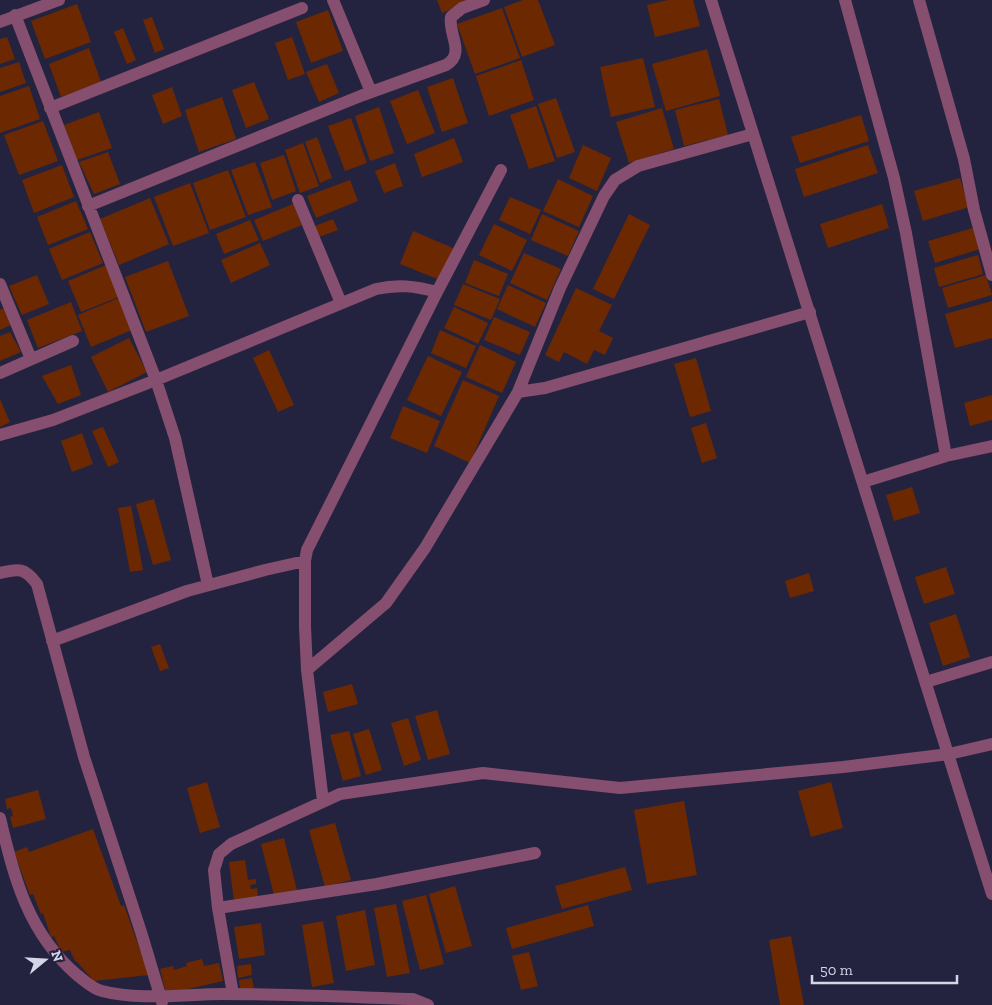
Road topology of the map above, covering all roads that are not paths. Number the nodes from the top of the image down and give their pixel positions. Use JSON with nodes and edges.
{"nodes":[{"id":1,"x":59,"y":0,"type":"edge"},
{"id":2,"x":333,"y":0,"type":"edge"},
{"id":3,"x":484,"y":0,"type":"edge"},
{"id":4,"x":711,"y":0,"type":"edge"},
{"id":5,"x":845,"y":0,"type":"edge"},
{"id":6,"x":919,"y":0,"type":"edge"},
{"id":7,"x":36,"y":4,"type":"edge"},
{"id":8,"x":302,"y":8,"type":"dead end"},
{"id":9,"x":15,"y":16,"type":"junction"},
{"id":10,"x":0,"y":22,"type":"edge"},
{"id":11,"x":372,"y":92,"type":"junction"},
{"id":12,"x":50,"y":108,"type":"junction"},
{"id":13,"x":753,"y":134,"type":"junction"},
{"id":14,"x":501,"y":170,"type":"dead end"},
{"id":15,"x":298,"y":200,"type":"dead end"},
{"id":16,"x":88,"y":206,"type":"junction"},
{"id":17,"x":992,"y":275,"type":"edge"},
{"id":18,"x":0,"y":284,"type":"edge"},
{"id":19,"x":437,"y":292,"type":"junction"},
{"id":20,"x":342,"y":303,"type":"junction"},
{"id":21,"x":810,"y":312,"type":"junction"},
{"id":22,"x":73,"y":341,"type":"dead end"},
{"id":23,"x":31,"y":359,"type":"junction"},
{"id":24,"x":0,"y":373,"type":"edge"},
{"id":25,"x":156,"y":380,"type":"junction"},
{"id":26,"x":518,"y":392,"type":"junction"},
{"id":27,"x":0,"y":435,"type":"edge"},
{"id":28,"x":992,"y":446,"type":"edge"},
{"id":29,"x":946,"y":456,"type":"junction"},
{"id":30,"x":863,"y":482,"type":"junction"},
{"id":31,"x":305,"y":561,"type":"junction"},
{"id":32,"x":0,"y":572,"type":"edge"},
{"id":33,"x":208,"y":585,"type":"junction"},
{"id":34,"x":52,"y":641,"type":"junction"},
{"id":35,"x":992,"y":662,"type":"edge"},
{"id":36,"x":307,"y":670,"type":"junction"},
{"id":37,"x":926,"y":682,"type":"junction"},
{"id":38,"x":992,"y":744,"type":"edge"},
{"id":39,"x":949,"y":754,"type":"junction"},
{"id":40,"x":323,"y":801,"type":"junction"},
{"id":41,"x":0,"y":818,"type":"edge"},
{"id":42,"x":535,"y":853,"type":"dead end"},
{"id":43,"x":992,"y":894,"type":"edge"},
{"id":44,"x":218,"y":908,"type":"junction"},
{"id":45,"x":233,"y":994,"type":"junction"},
{"id":46,"x":162,"y":1001,"type":"edge"},
{"id":47,"x":428,"y":1005,"type":"edge"}],
"edges":[{"from":1,"to":7,"type":"street"},
{"from":2,"to":11,"type":"street"},
{"from":3,"to":11,"type":"street"},
{"from":4,"to":13,"type":"street"},
{"from":5,"to":29,"type":"street"},
{"from":6,"to":17,"type":"street"},
{"from":7,"to":9,"type":"street"},
{"from":8,"to":12,"type":"street"},
{"from":9,"to":10,"type":"street"},
{"from":9,"to":12,"type":"street"},
{"from":11,"to":16,"type":"street"},
{"from":12,"to":16,"type":"street"},
{"from":13,"to":21,"type":"street"},
{"from":13,"to":26,"type":"street"},
{"from":14,"to":19,"type":"street"},
{"from":15,"to":20,"type":"street"},
{"from":16,"to":25,"type":"street"},
{"from":18,"to":23,"type":"street"},
{"from":19,"to":20,"type":"street"},
{"from":19,"to":31,"type":"street"},
{"from":20,"to":25,"type":"street"},
{"from":21,"to":26,"type":"street"},
{"from":21,"to":30,"type":"street"},
{"from":22,"to":23,"type":"street"},
{"from":23,"to":24,"type":"street"},
{"from":25,"to":27,"type":"street"},
{"from":25,"to":33,"type":"street"},
{"from":26,"to":36,"type":"street"},
{"from":28,"to":29,"type":"street"},
{"from":29,"to":30,"type":"street"},
{"from":30,"to":37,"type":"street"},
{"from":31,"to":33,"type":"street"},
{"from":31,"to":36,"type":"street"},
{"from":32,"to":34,"type":"street"},
{"from":33,"to":34,"type":"street"},
{"from":34,"to":46,"type":"street"},
{"from":35,"to":37,"type":"street"},
{"from":36,"to":40,"type":"street"},
{"from":37,"to":39,"type":"street"},
{"from":38,"to":39,"type":"street"},
{"from":39,"to":40,"type":"street"},
{"from":39,"to":43,"type":"street"},
{"from":40,"to":44,"type":"street"},
{"from":41,"to":46,"type":"street"},
{"from":42,"to":44,"type":"street"},
{"from":44,"to":45,"type":"street"},
{"from":45,"to":46,"type":"street"},
{"from":45,"to":47,"type":"street"}]}
